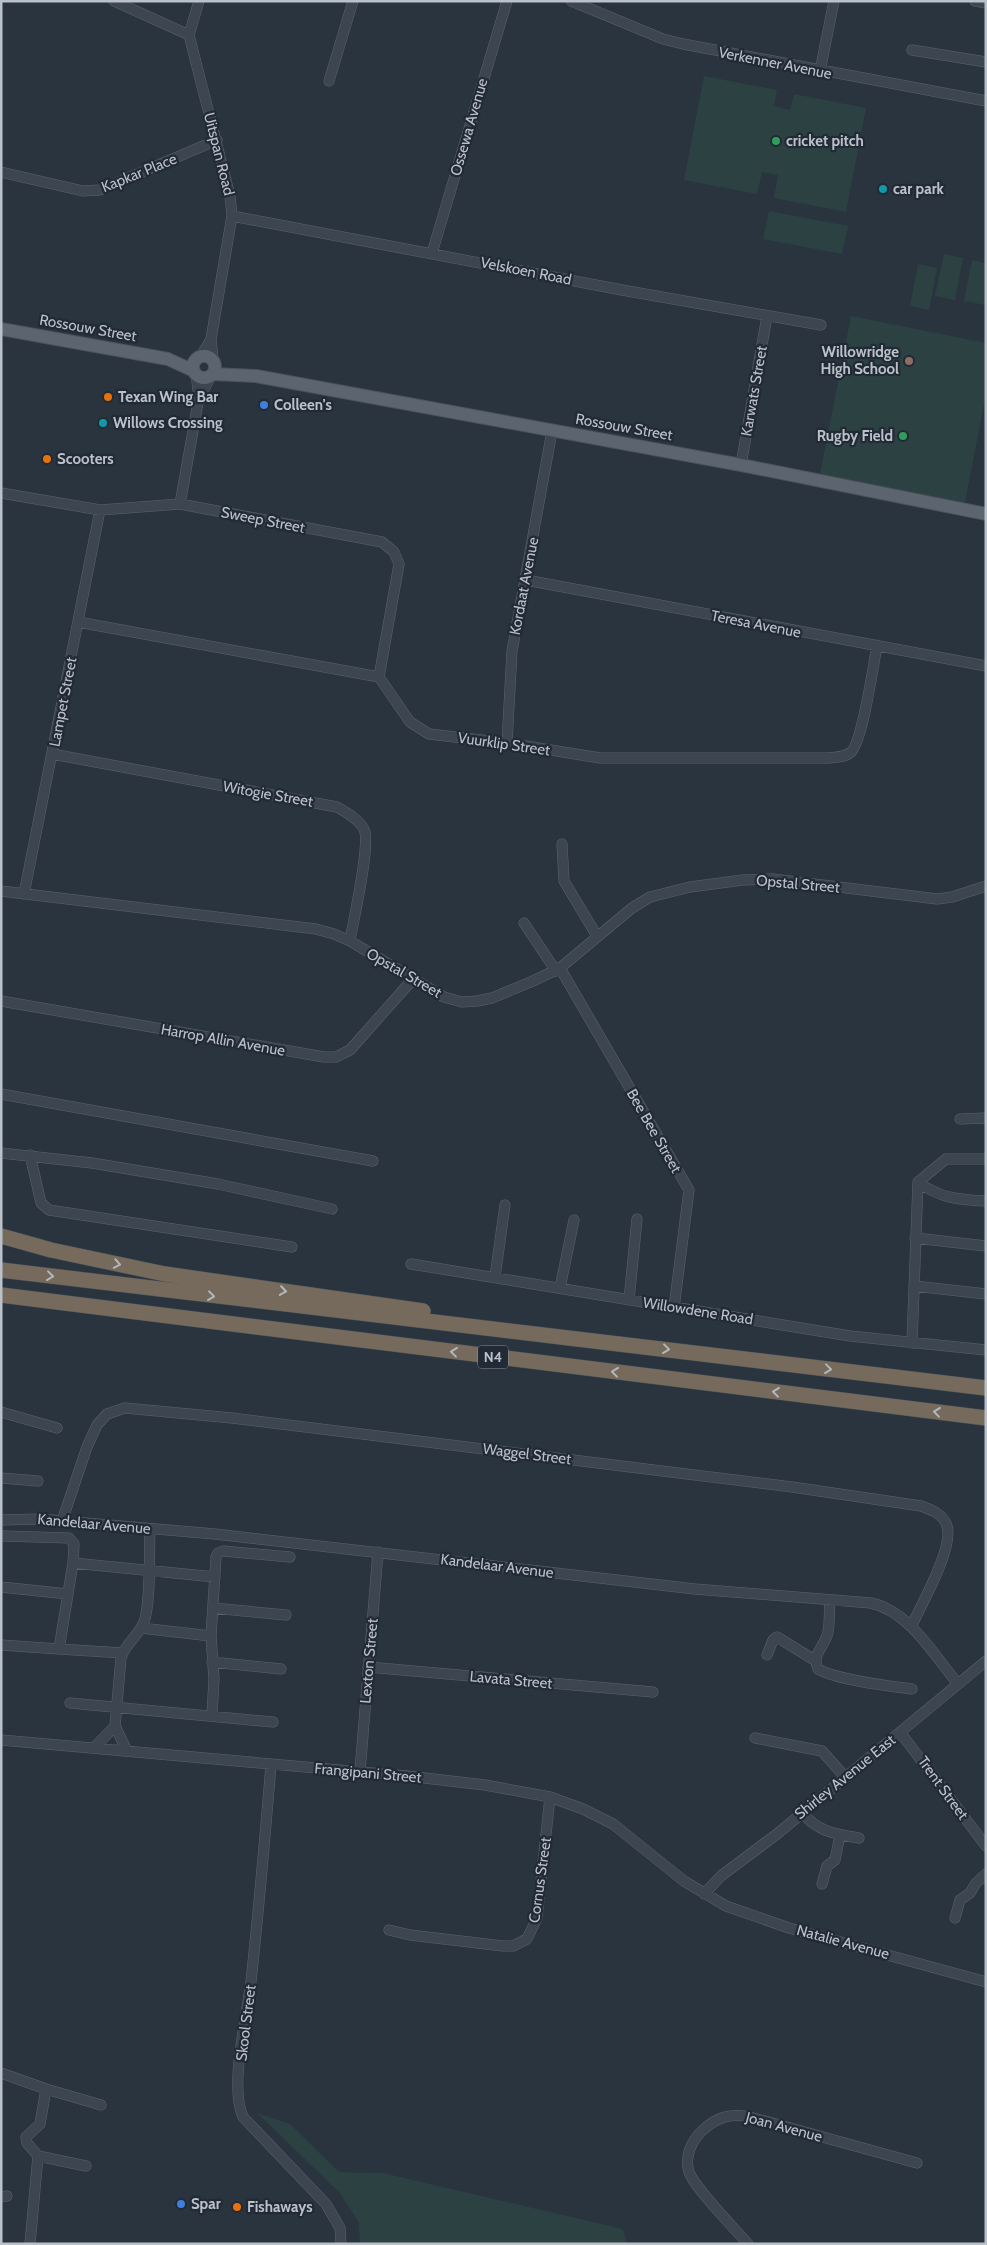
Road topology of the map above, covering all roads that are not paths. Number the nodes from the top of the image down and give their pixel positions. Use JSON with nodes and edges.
{"nodes":[{"id":1,"x":114,"y":1,"type":"edge"},
{"id":2,"x":199,"y":1,"type":"edge"},
{"id":3,"x":353,"y":1,"type":"edge"},
{"id":4,"x":507,"y":1,"type":"edge"},
{"id":5,"x":571,"y":1,"type":"edge"},
{"id":6,"x":834,"y":1,"type":"edge"},
{"id":7,"x":975,"y":1,"type":"edge"},
{"id":8,"x":986,"y":3,"type":"edge"},
{"id":9,"x":189,"y":35,"type":"junction"},
{"id":10,"x":912,"y":50,"type":"dead end"},
{"id":11,"x":986,"y":62,"type":"edge"},
{"id":12,"x":820,"y":71,"type":"junction"},
{"id":13,"x":329,"y":81,"type":"dead end"},
{"id":14,"x":986,"y":101,"type":"edge"},
{"id":15,"x":216,"y":140,"type":"junction"},
{"id":16,"x":1,"y":172,"type":"edge"},
{"id":17,"x":232,"y":216,"type":"junction"},
{"id":18,"x":432,"y":253,"type":"junction"},
{"id":19,"x":767,"y":316,"type":"junction"},
{"id":20,"x":822,"y":325,"type":"dead end"},
{"id":21,"x":1,"y":329,"type":"edge"},
{"id":22,"x":207,"y":358,"type":"junction"},
{"id":23,"x":168,"y":360,"type":"junction"},
{"id":24,"x":195,"y":372,"type":"junction"},
{"id":25,"x":212,"y":375,"type":"junction"},
{"id":26,"x":256,"y":376,"type":"junction"},
{"id":27,"x":200,"y":398,"type":"junction"},
{"id":28,"x":552,"y":431,"type":"junction"},
{"id":29,"x":741,"y":465,"type":"junction"},
{"id":30,"x":1,"y":493,"type":"edge"},
{"id":31,"x":180,"y":504,"type":"junction"},
{"id":32,"x":100,"y":510,"type":"junction"},
{"id":33,"x":986,"y":514,"type":"edge"},
{"id":34,"x":526,"y":580,"type":"junction"},
{"id":35,"x":78,"y":622,"type":"junction"},
{"id":36,"x":877,"y":646,"type":"junction"},
{"id":37,"x":986,"y":666,"type":"edge"},
{"id":38,"x":379,"y":677,"type":"junction"},
{"id":39,"x":506,"y":743,"type":"junction"},
{"id":40,"x":52,"y":754,"type":"junction"},
{"id":41,"x":562,"y":844,"type":"dead end"},
{"id":42,"x":986,"y":886,"type":"edge"},
{"id":43,"x":1,"y":891,"type":"edge"},
{"id":44,"x":24,"y":894,"type":"junction"},
{"id":45,"x":524,"y":923,"type":"dead end"},
{"id":46,"x":598,"y":936,"type":"junction"},
{"id":47,"x":350,"y":941,"type":"junction"},
{"id":48,"x":558,"y":970,"type":"junction"},
{"id":49,"x":413,"y":979,"type":"junction"},
{"id":50,"x":1,"y":1001,"type":"edge"},
{"id":51,"x":1,"y":1094,"type":"edge"},
{"id":52,"x":986,"y":1118,"type":"edge"},
{"id":53,"x":960,"y":1119,"type":"dead end"},
{"id":54,"x":1,"y":1153,"type":"edge"},
{"id":55,"x":30,"y":1155,"type":"junction"},
{"id":56,"x":986,"y":1159,"type":"edge"},
{"id":57,"x":373,"y":1161,"type":"dead end"},
{"id":58,"x":918,"y":1182,"type":"junction"},
{"id":59,"x":986,"y":1201,"type":"edge"},
{"id":60,"x":505,"y":1205,"type":"dead end"},
{"id":61,"x":332,"y":1209,"type":"dead end"},
{"id":62,"x":637,"y":1219,"type":"dead end"},
{"id":63,"x":574,"y":1220,"type":"dead end"},
{"id":64,"x":1,"y":1236,"type":"edge"},
{"id":65,"x":915,"y":1238,"type":"junction"},
{"id":66,"x":986,"y":1246,"type":"edge"},
{"id":67,"x":292,"y":1247,"type":"dead end"},
{"id":68,"x":411,"y":1264,"type":"dead end"},
{"id":69,"x":1,"y":1270,"type":"edge"},
{"id":70,"x":494,"y":1277,"type":"junction"},
{"id":71,"x":914,"y":1286,"type":"junction"},
{"id":72,"x":560,"y":1288,"type":"junction"},
{"id":73,"x":986,"y":1294,"type":"edge"},
{"id":74,"x":1,"y":1295,"type":"edge"},
{"id":75,"x":629,"y":1300,"type":"junction"},
{"id":76,"x":674,"y":1308,"type":"junction"},
{"id":77,"x":912,"y":1342,"type":"junction"},
{"id":78,"x":632,"y":1345,"type":"junction"},
{"id":79,"x":986,"y":1350,"type":"edge"},
{"id":80,"x":986,"y":1388,"type":"edge"},
{"id":81,"x":1,"y":1412,"type":"edge"},
{"id":82,"x":986,"y":1418,"type":"edge"},
{"id":83,"x":57,"y":1428,"type":"dead end"},
{"id":84,"x":1,"y":1478,"type":"edge"},
{"id":85,"x":38,"y":1481,"type":"dead end"},
{"id":86,"x":1,"y":1520,"type":"edge"},
{"id":87,"x":62,"y":1521,"type":"junction"},
{"id":88,"x":150,"y":1529,"type":"junction"},
{"id":89,"x":3,"y":1536,"type":"dead end"},
{"id":90,"x":378,"y":1552,"type":"junction"},
{"id":91,"x":290,"y":1558,"type":"dead end"},
{"id":92,"x":73,"y":1563,"type":"junction"},
{"id":93,"x":148,"y":1571,"type":"junction"},
{"id":94,"x":215,"y":1577,"type":"junction"},
{"id":95,"x":1,"y":1587,"type":"edge"},
{"id":96,"x":68,"y":1594,"type":"junction"},
{"id":97,"x":830,"y":1600,"type":"junction"},
{"id":98,"x":213,"y":1608,"type":"junction"},
{"id":99,"x":286,"y":1615,"type":"dead end"},
{"id":100,"x":912,"y":1627,"type":"junction"},
{"id":101,"x":141,"y":1628,"type":"junction"},
{"id":102,"x":211,"y":1636,"type":"junction"},
{"id":103,"x":1,"y":1645,"type":"edge"},
{"id":104,"x":59,"y":1649,"type":"junction"},
{"id":105,"x":122,"y":1653,"type":"junction"},
{"id":106,"x":767,"y":1655,"type":"dead end"},
{"id":107,"x":816,"y":1661,"type":"junction"},
{"id":108,"x":986,"y":1661,"type":"edge"},
{"id":109,"x":212,"y":1662,"type":"junction"},
{"id":110,"x":368,"y":1667,"type":"junction"},
{"id":111,"x":282,"y":1669,"type":"dead end"},
{"id":112,"x":958,"y":1684,"type":"junction"},
{"id":113,"x":912,"y":1689,"type":"dead end"},
{"id":114,"x":653,"y":1692,"type":"dead end"},
{"id":115,"x":70,"y":1703,"type":"dead end"},
{"id":116,"x":117,"y":1706,"type":"junction"},
{"id":117,"x":212,"y":1715,"type":"junction"},
{"id":118,"x":273,"y":1722,"type":"dead end"},
{"id":119,"x":115,"y":1726,"type":"junction"},
{"id":120,"x":900,"y":1732,"type":"junction"},
{"id":121,"x":755,"y":1738,"type":"dead end"},
{"id":122,"x":1,"y":1740,"type":"edge"},
{"id":123,"x":94,"y":1748,"type":"junction"},
{"id":124,"x":127,"y":1750,"type":"junction"},
{"id":125,"x":271,"y":1765,"type":"junction"},
{"id":126,"x":360,"y":1771,"type":"junction"},
{"id":127,"x":845,"y":1777,"type":"junction"},
{"id":128,"x":550,"y":1797,"type":"junction"},
{"id":129,"x":802,"y":1812,"type":"junction"},
{"id":130,"x":840,"y":1835,"type":"junction"},
{"id":131,"x":859,"y":1838,"type":"dead end"},
{"id":132,"x":986,"y":1846,"type":"edge"},
{"id":133,"x":986,"y":1874,"type":"edge"},
{"id":134,"x":822,"y":1884,"type":"dead end"},
{"id":135,"x":704,"y":1894,"type":"junction"},
{"id":136,"x":955,"y":1918,"type":"dead end"},
{"id":137,"x":388,"y":1930,"type":"dead end"},
{"id":138,"x":986,"y":1982,"type":"edge"},
{"id":139,"x":1,"y":2074,"type":"edge"},
{"id":140,"x":46,"y":2089,"type":"junction"},
{"id":141,"x":101,"y":2104,"type":"dead end"},
{"id":142,"x":38,"y":2156,"type":"junction"},
{"id":143,"x":917,"y":2163,"type":"dead end"},
{"id":144,"x":86,"y":2166,"type":"dead end"},
{"id":145,"x":30,"y":2244,"type":"edge"},
{"id":146,"x":341,"y":2244,"type":"edge"},
{"id":147,"x":748,"y":2244,"type":"edge"}],
"edges":[{"from":1,"to":9,"type":"street"},
{"from":2,"to":9,"type":"street"},
{"from":3,"to":13,"type":"street"},
{"from":4,"to":18,"type":"street","name":"Ossewa Avenue"},
{"from":5,"to":12,"type":"street","name":"Verkenner Avenue"},
{"from":6,"to":12,"type":"street"},
{"from":7,"to":8,"type":"street"},
{"from":9,"to":15,"type":"street","name":"Uitspan Road"},
{"from":10,"to":11,"type":"street"},
{"from":12,"to":14,"type":"street","name":"Verkenner Avenue"},
{"from":15,"to":16,"type":"street","name":"Kapkar Place"},
{"from":15,"to":17,"type":"street","name":"Uitspan Road"},
{"from":17,"to":18,"type":"street","name":"Velskoen Road"},
{"from":17,"to":22,"type":"street","name":"Uitspan Road"},
{"from":18,"to":19,"type":"street","name":"Velskoen Road"},
{"from":19,"to":20,"type":"street","name":"Velskoen Road"},
{"from":19,"to":29,"type":"street","name":"Karwats Street"},
{"from":21,"to":23,"type":"main road","name":"Rossouw Street"},
{"from":22,"to":23,"type":"main road","name":"Rossouw Street"},
{"from":22,"to":24,"type":"main road"},
{"from":22,"to":25,"type":"main road"},
{"from":22,"to":26,"type":"main road","name":"Rossouw Street"},
{"from":23,"to":24,"type":"main road","name":"Rossouw Street"},
{"from":24,"to":25,"type":"main road"},
{"from":24,"to":27,"type":"street"},
{"from":25,"to":26,"type":"main road","name":"Rossouw Street"},
{"from":25,"to":27,"type":"street"},
{"from":26,"to":28,"type":"main road","name":"Rossouw Street"},
{"from":27,"to":31,"type":"street"},
{"from":28,"to":29,"type":"main road","name":"Rossouw Street"},
{"from":28,"to":34,"type":"street","name":"Kordaat Avenue"},
{"from":29,"to":33,"type":"main road","name":"Rossouw Street"},
{"from":30,"to":32,"type":"street","name":"Sweep Street"},
{"from":31,"to":32,"type":"street","name":"Sweep Street"},
{"from":31,"to":38,"type":"street","name":"Sweep Street"},
{"from":32,"to":35,"type":"street","name":"Lampet Street"},
{"from":34,"to":36,"type":"street","name":"Teresa Avenue"},
{"from":34,"to":39,"type":"street","name":"Kordaat Avenue"},
{"from":35,"to":38,"type":"street"},
{"from":35,"to":40,"type":"street","name":"Lampet Street"},
{"from":36,"to":37,"type":"street","name":"Teresa Avenue"},
{"from":36,"to":39,"type":"street","name":"Vuurklip Street"},
{"from":38,"to":39,"type":"street","name":"Vuurklip Street"},
{"from":40,"to":44,"type":"street","name":"Lampet Street"},
{"from":40,"to":47,"type":"street","name":"Witogie Street"},
{"from":41,"to":46,"type":"street"},
{"from":42,"to":46,"type":"street","name":"Opstal Street"},
{"from":43,"to":44,"type":"street","name":"Opstal Street"},
{"from":44,"to":47,"type":"street","name":"Opstal Street"},
{"from":45,"to":48,"type":"street","name":"Bee Bee Street"},
{"from":46,"to":48,"type":"street","name":"Opstal Street"},
{"from":47,"to":49,"type":"street","name":"Opstal Street"},
{"from":48,"to":49,"type":"street","name":"Opstal Street"},
{"from":48,"to":76,"type":"street","name":"Bee Bee Street"},
{"from":49,"to":50,"type":"street","name":"Harrop Allin Avenue"},
{"from":51,"to":57,"type":"street"},
{"from":52,"to":53,"type":"street"},
{"from":54,"to":55,"type":"street"},
{"from":55,"to":61,"type":"street"},
{"from":55,"to":67,"type":"street"},
{"from":56,"to":58,"type":"street"},
{"from":58,"to":59,"type":"street"},
{"from":58,"to":65,"type":"street"},
{"from":60,"to":70,"type":"street"},
{"from":62,"to":75,"type":"street"},
{"from":63,"to":72,"type":"street"},
{"from":64,"to":78,"type":"highway","one_way":true},
{"from":65,"to":66,"type":"street"},
{"from":65,"to":71,"type":"street"},
{"from":68,"to":70,"type":"street","name":"Willowdene Road"},
{"from":69,"to":78,"type":"highway","number":"N4","one_way":true},
{"from":70,"to":72,"type":"street","name":"Willowdene Road"},
{"from":71,"to":73,"type":"street"},
{"from":71,"to":77,"type":"street"},
{"from":72,"to":75,"type":"street","name":"Willowdene Road"},
{"from":82,"to":74,"type":"highway","number":"N4","one_way":true},
{"from":75,"to":76,"type":"street","name":"Willowdene Road"},
{"from":76,"to":77,"type":"street","name":"Willowdene Road"},
{"from":77,"to":79,"type":"street","name":"Willowdene Road"},
{"from":78,"to":80,"type":"highway","number":"N4","one_way":true},
{"from":81,"to":83,"type":"street"},
{"from":84,"to":85,"type":"street"},
{"from":86,"to":87,"type":"street","name":"Kandelaar Avenue"},
{"from":87,"to":88,"type":"street","name":"Kandelaar Avenue"},
{"from":87,"to":100,"type":"street","name":"Waggel Street"},
{"from":88,"to":90,"type":"street","name":"Kandelaar Avenue"},
{"from":88,"to":93,"type":"street"},
{"from":89,"to":92,"type":"street"},
{"from":90,"to":97,"type":"street","name":"Kandelaar Avenue"},
{"from":90,"to":110,"type":"street","name":"Lexton Street"},
{"from":91,"to":94,"type":"street"},
{"from":92,"to":93,"type":"street"},
{"from":92,"to":96,"type":"street"},
{"from":93,"to":94,"type":"street"},
{"from":93,"to":101,"type":"street"},
{"from":94,"to":98,"type":"street"},
{"from":95,"to":96,"type":"street"},
{"from":96,"to":104,"type":"street"},
{"from":97,"to":100,"type":"street","name":"Kandelaar Avenue"},
{"from":97,"to":107,"type":"street"},
{"from":98,"to":99,"type":"street"},
{"from":98,"to":102,"type":"street"},
{"from":100,"to":112,"type":"street","name":"Kandelaar Avenue"},
{"from":101,"to":102,"type":"street"},
{"from":101,"to":105,"type":"street"},
{"from":102,"to":109,"type":"street"},
{"from":103,"to":104,"type":"street"},
{"from":104,"to":105,"type":"street"},
{"from":105,"to":116,"type":"street"},
{"from":106,"to":107,"type":"street"},
{"from":107,"to":113,"type":"street"},
{"from":108,"to":112,"type":"street","name":"Shirley Avenue East"},
{"from":109,"to":111,"type":"street"},
{"from":109,"to":117,"type":"street"},
{"from":110,"to":114,"type":"street","name":"Lavata Street"},
{"from":110,"to":126,"type":"street","name":"Lexton Street"},
{"from":112,"to":120,"type":"street","name":"Shirley Avenue East"},
{"from":115,"to":116,"type":"street"},
{"from":116,"to":117,"type":"street"},
{"from":116,"to":119,"type":"street"},
{"from":117,"to":118,"type":"street"},
{"from":119,"to":123,"type":"street"},
{"from":119,"to":124,"type":"street"},
{"from":120,"to":127,"type":"street","name":"Shirley Avenue East"},
{"from":120,"to":132,"type":"street","name":"Trent Street"},
{"from":121,"to":127,"type":"street"},
{"from":122,"to":123,"type":"street","name":"Frangipani Street"},
{"from":123,"to":124,"type":"street","name":"Frangipani Street"},
{"from":124,"to":125,"type":"street","name":"Frangipani Street"},
{"from":125,"to":126,"type":"street","name":"Frangipani Street"},
{"from":125,"to":146,"type":"street","name":"Skool Street"},
{"from":126,"to":128,"type":"street","name":"Frangipani Street"},
{"from":127,"to":129,"type":"street","name":"Shirley Avenue East"},
{"from":128,"to":135,"type":"street","name":"Frangipani Street"},
{"from":128,"to":137,"type":"street","name":"Cornus Street"},
{"from":129,"to":130,"type":"street"},
{"from":129,"to":135,"type":"street","name":"Shirley Avenue East"},
{"from":130,"to":131,"type":"street"},
{"from":130,"to":134,"type":"street"},
{"from":133,"to":136,"type":"street"},
{"from":135,"to":138,"type":"street","name":"Natalie Avenue"},
{"from":139,"to":140,"type":"street"},
{"from":140,"to":141,"type":"street"},
{"from":140,"to":142,"type":"street"},
{"from":142,"to":144,"type":"street"},
{"from":142,"to":145,"type":"street"},
{"from":143,"to":147,"type":"street","name":"Joan Avenue"}]}
